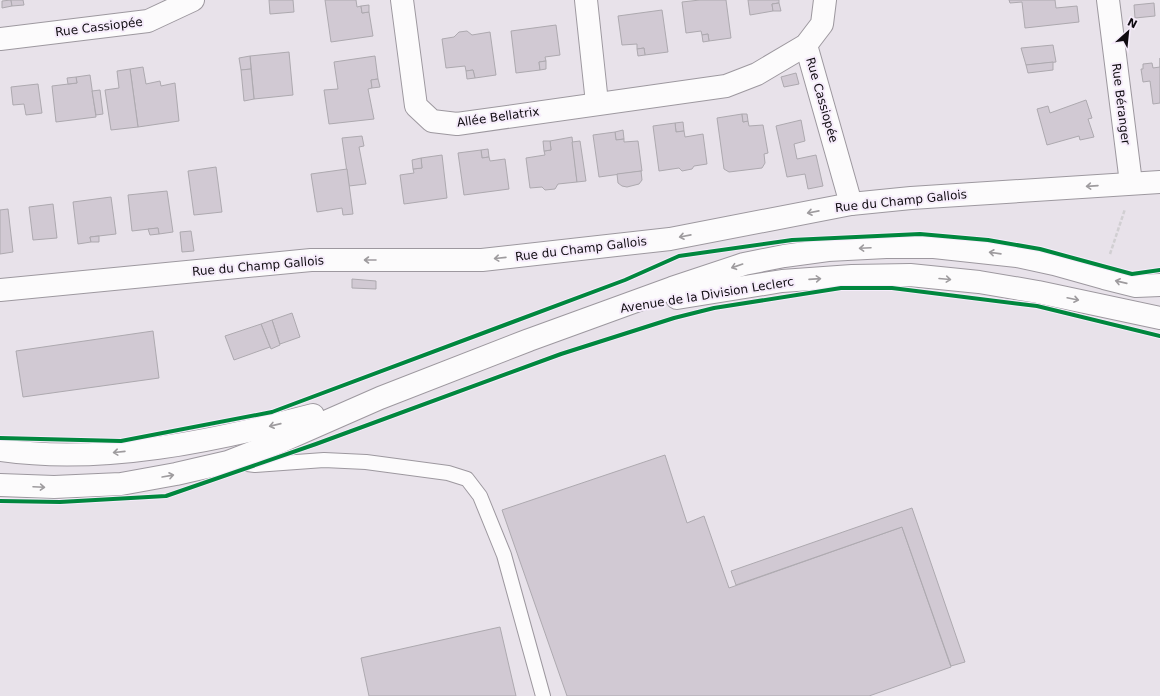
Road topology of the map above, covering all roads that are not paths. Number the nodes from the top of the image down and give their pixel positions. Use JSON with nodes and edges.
{"nodes":[{"id":1,"x":193,"y":0,"type":"edge"},
{"id":2,"x":402,"y":0,"type":"edge"},
{"id":3,"x":586,"y":0,"type":"edge"},
{"id":4,"x":825,"y":0,"type":"edge"},
{"id":5,"x":1108,"y":0,"type":"edge"},
{"id":6,"x":0,"y":39,"type":"edge"},
{"id":7,"x":806,"y":45,"type":"junction"},
{"id":8,"x":597,"y":103,"type":"junction"},
{"id":9,"x":1160,"y":182,"type":"edge"},
{"id":10,"x":1133,"y":183,"type":"junction"},
{"id":11,"x":851,"y":204,"type":"junction"},
{"id":12,"x":1160,"y":285,"type":"edge"},
{"id":13,"x":0,"y":290,"type":"edge"},
{"id":14,"x":611,"y":311,"type":"junction"},
{"id":15,"x":1160,"y":318,"type":"edge"},
{"id":16,"x":380,"y":398,"type":"junction"},
{"id":17,"x":0,"y":450,"type":"edge"},
{"id":18,"x":228,"y":462,"type":"junction"},
{"id":19,"x":0,"y":485,"type":"edge"},
{"id":20,"x":543,"y":696,"type":"edge"}],
"edges":[{"from":1,"to":6,"type":"street","name":"Rue Cassiopée"},
{"from":2,"to":8,"type":"street","name":"Allée Bellatrix"},
{"from":3,"to":8,"type":"street"},
{"from":4,"to":7,"type":"street","name":"Rue Cassiopée"},
{"from":5,"to":10,"type":"street","name":"Rue Béranger"},
{"from":7,"to":8,"type":"street","name":"Allée Bellatrix"},
{"from":7,"to":11,"type":"street","name":"Rue Cassiopée"},
{"from":9,"to":10,"type":"street","name":"Rue du Champ Gallois"},
{"from":10,"to":11,"type":"street","name":"Rue du Champ Gallois","one_way":true},
{"from":11,"to":13,"type":"street","name":"Rue du Champ Gallois","one_way":true},
{"from":12,"to":14,"type":"street","name":"Avenue de la Division Leclerc","one_way":true},
{"from":14,"to":15,"type":"street","name":"Avenue de la Division Leclerc","one_way":true},
{"from":14,"to":16,"type":"street","name":"Avenue de la Division Leclerc"},
{"from":16,"to":17,"type":"street","name":"Avenue de la Division Leclerc","one_way":true},
{"from":16,"to":18,"type":"street","name":"Avenue de la Division Leclerc"},
{"from":19,"to":18,"type":"street","name":"Avenue de la Division Leclerc","one_way":true},
{"from":18,"to":20,"type":"lane"}]}
